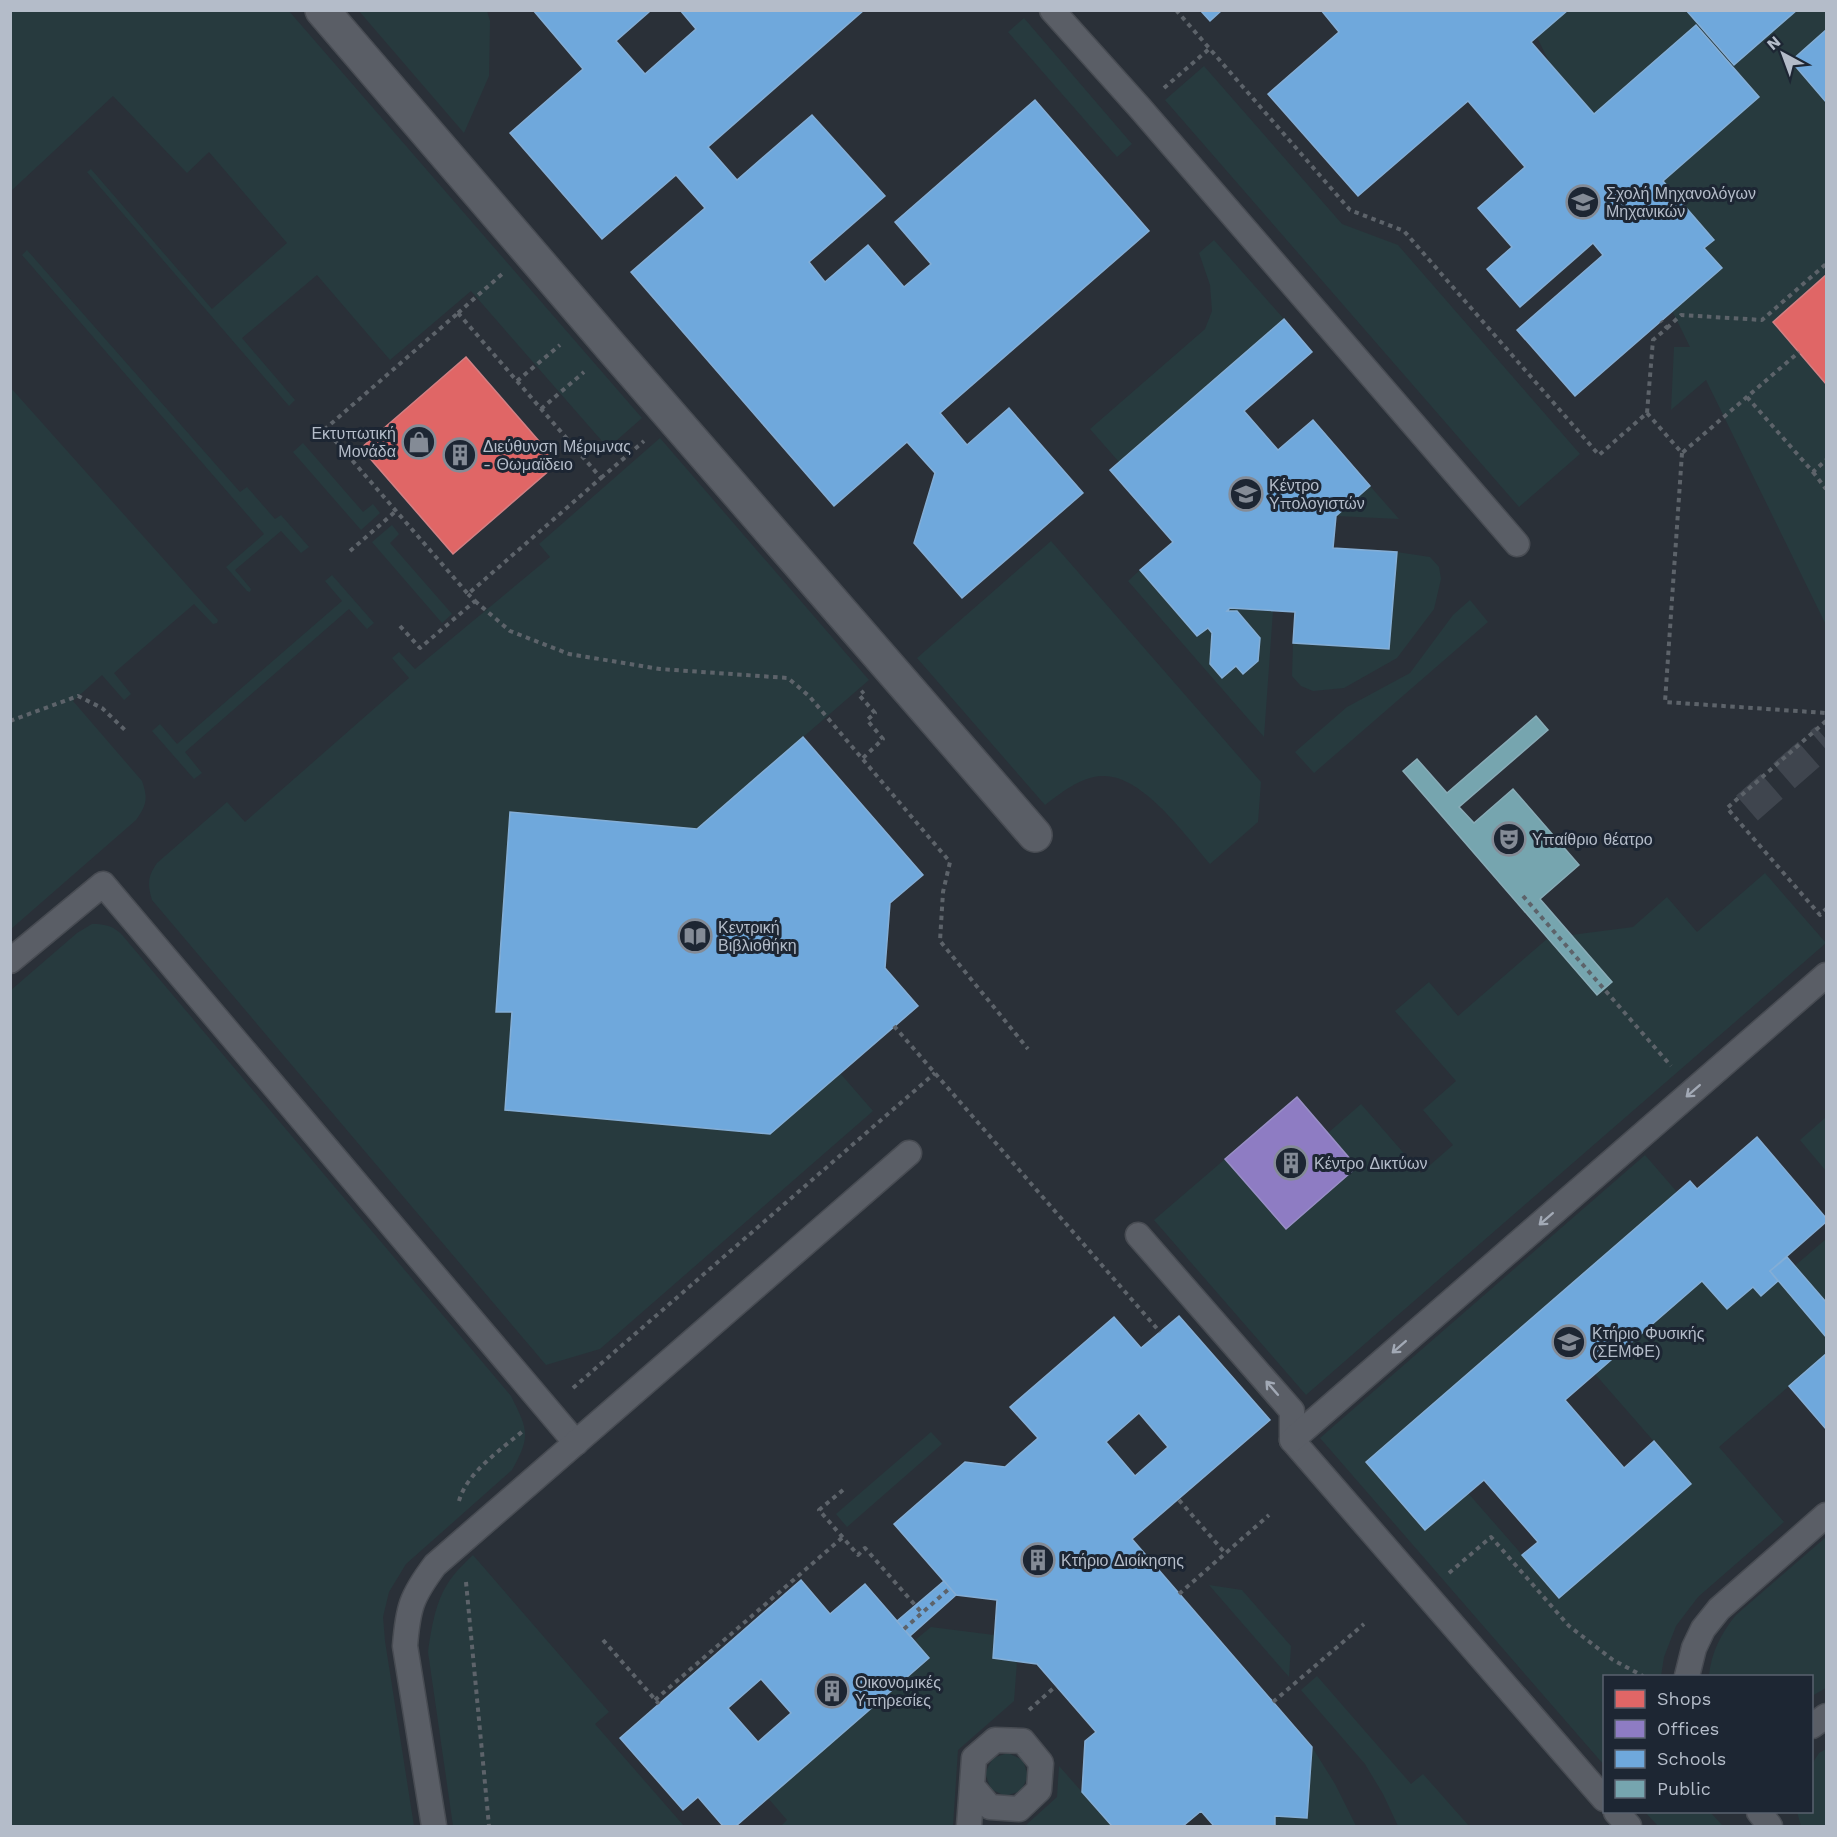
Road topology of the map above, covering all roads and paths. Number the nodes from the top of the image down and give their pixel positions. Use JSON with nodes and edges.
{"nodes":[{"id":1,"x":322,"y":10,"type":"edge"},
{"id":2,"x":1052,"y":10,"type":"edge"},
{"id":3,"x":1176,"y":10,"type":"edge"},
{"id":4,"x":1209,"y":49,"type":"junction"},
{"id":5,"x":1140,"y":108,"type":"junction"},
{"id":6,"x":529,"y":250,"type":"junction"},
{"id":7,"x":1827,"y":264,"type":"edge"},
{"id":8,"x":1776,"y":308,"type":"junction"},
{"id":9,"x":458,"y":313,"type":"junction"},
{"id":10,"x":1781,"y":314,"type":"dead end"},
{"id":11,"x":588,"y":320,"type":"junction"},
{"id":12,"x":1661,"y":321,"type":"dead end"},
{"id":13,"x":1667,"y":328,"type":"junction"},
{"id":14,"x":612,"y":348,"type":"junction"},
{"id":15,"x":1799,"y":352,"type":"dead end"},
{"id":16,"x":517,"y":381,"type":"junction"},
{"id":17,"x":1747,"y":397,"type":"junction"},
{"id":18,"x":541,"y":409,"type":"junction"},
{"id":19,"x":1647,"y":412,"type":"junction"},
{"id":20,"x":672,"y":416,"type":"junction"},
{"id":21,"x":1682,"y":453,"type":"junction"},
{"id":22,"x":1827,"y":460,"type":"edge"},
{"id":23,"x":1813,"y":472,"type":"junction"},
{"id":24,"x":601,"y":478,"type":"junction"},
{"id":25,"x":1827,"y":489,"type":"edge"},
{"id":26,"x":396,"y":511,"type":"junction"},
{"id":27,"x":1517,"y":544,"type":"dead end"},
{"id":28,"x":350,"y":551,"type":"dead end"},
{"id":29,"x":468,"y":594,"type":"junction"},
{"id":30,"x":475,"y":601,"type":"junction"},
{"id":31,"x":400,"y":626,"type":"dead end"},
{"id":32,"x":860,"y":695,"type":"dead end"},
{"id":33,"x":1827,"y":713,"type":"edge"},
{"id":34,"x":10,"y":721,"type":"edge"},
{"id":35,"x":1827,"y":721,"type":"edge"},
{"id":36,"x":125,"y":730,"type":"dead end"},
{"id":37,"x":863,"y":758,"type":"junction"},
{"id":38,"x":1035,"y":835,"type":"dead end"},
{"id":39,"x":1523,"y":896,"type":"dead end"},
{"id":40,"x":1827,"y":909,"type":"edge"},
{"id":41,"x":10,"y":961,"type":"edge"},
{"id":42,"x":1827,"y":975,"type":"edge"},
{"id":43,"x":894,"y":1026,"type":"dead end"},
{"id":44,"x":1028,"y":1049,"type":"dead end"},
{"id":45,"x":935,"y":1073,"type":"junction"},
{"id":46,"x":1693,"y":1091,"type":"junction"},
{"id":47,"x":909,"y":1153,"type":"dead end"},
{"id":48,"x":1138,"y":1235,"type":"dead end"},
{"id":49,"x":1160,"y":1332,"type":"dead end"},
{"id":50,"x":548,"y":1410,"type":"junction"},
{"id":51,"x":1293,"y":1440,"type":"junction"},
{"id":52,"x":576,"y":1443,"type":"junction"},
{"id":53,"x":843,"y":1490,"type":"dead end"},
{"id":54,"x":1179,"y":1500,"type":"dead end"},
{"id":55,"x":1269,"y":1515,"type":"dead end"},
{"id":56,"x":1827,"y":1515,"type":"edge"},
{"id":57,"x":843,"y":1537,"type":"junction"},
{"id":58,"x":462,"y":1542,"type":"junction"},
{"id":59,"x":1226,"y":1553,"type":"junction"},
{"id":60,"x":950,"y":1588,"type":"dead end"},
{"id":61,"x":1426,"y":1593,"type":"junction"},
{"id":62,"x":1179,"y":1594,"type":"dead end"},
{"id":63,"x":922,"y":1613,"type":"junction"},
{"id":64,"x":1364,"y":1624,"type":"dead end"},
{"id":65,"x":904,"y":1629,"type":"dead end"},
{"id":66,"x":603,"y":1640,"type":"dead end"},
{"id":67,"x":1639,"y":1675,"type":"edge"},
{"id":68,"x":1687,"y":1675,"type":"edge"},
{"id":69,"x":655,"y":1700,"type":"junction"},
{"id":70,"x":1273,"y":1702,"type":"dead end"},
{"id":71,"x":659,"y":1704,"type":"dead end"},
{"id":72,"x":1827,"y":1716,"type":"edge"},
{"id":73,"x":1813,"y":1725,"type":"edge"},
{"id":74,"x":972,"y":1786,"type":"dead end"},
{"id":75,"x":1603,"y":1796,"type":"edge"},
{"id":76,"x":1617,"y":1813,"type":"edge"},
{"id":77,"x":1760,"y":1813,"type":"edge"},
{"id":78,"x":434,"y":1827,"type":"edge"},
{"id":79,"x":489,"y":1827,"type":"edge"},
{"id":80,"x":969,"y":1827,"type":"edge"},
{"id":81,"x":1629,"y":1827,"type":"edge"},
{"id":82,"x":1770,"y":1827,"type":"edge"}],
"edges":[{"from":1,"to":6,"type":"street"},
{"from":2,"to":5,"type":"lane"},
{"from":3,"to":4,"type":"path"},
{"from":4,"to":5,"type":"path"},
{"from":4,"to":19,"type":"path"},
{"from":5,"to":27,"type":"lane"},
{"from":6,"to":9,"type":"path"},
{"from":6,"to":11,"type":"street"},
{"from":7,"to":8,"type":"path"},
{"from":8,"to":10,"type":"path"},
{"from":8,"to":13,"type":"path"},
{"from":9,"to":16,"type":"path"},
{"from":9,"to":26,"type":"path"},
{"from":11,"to":14,"type":"street"},
{"from":11,"to":16,"type":"path"},
{"from":12,"to":13,"type":"path"},
{"from":13,"to":19,"type":"path"},
{"from":14,"to":18,"type":"path"},
{"from":14,"to":20,"type":"street"},
{"from":15,"to":17,"type":"path"},
{"from":16,"to":18,"type":"path"},
{"from":17,"to":21,"type":"path"},
{"from":17,"to":23,"type":"path"},
{"from":18,"to":24,"type":"path"},
{"from":19,"to":21,"type":"path"},
{"from":20,"to":24,"type":"path"},
{"from":20,"to":38,"type":"street"},
{"from":21,"to":33,"type":"path"},
{"from":22,"to":23,"type":"path"},
{"from":23,"to":25,"type":"path"},
{"from":24,"to":29,"type":"path"},
{"from":26,"to":28,"type":"path"},
{"from":26,"to":29,"type":"path"},
{"from":29,"to":30,"type":"path"},
{"from":30,"to":31,"type":"path"},
{"from":30,"to":37,"type":"path"},
{"from":32,"to":37,"type":"path"},
{"from":34,"to":36,"type":"path"},
{"from":35,"to":40,"type":"path"},
{"from":37,"to":44,"type":"path"},
{"from":39,"to":46,"type":"path"},
{"from":41,"to":50,"type":"lane"},
{"from":42,"to":46,"type":"lane","one_way":true},
{"from":43,"to":45,"type":"path"},
{"from":45,"to":49,"type":"path"},
{"from":45,"to":50,"type":"path"},
{"from":46,"to":51,"type":"lane","one_way":true},
{"from":47,"to":52,"type":"lane"},
{"from":51,"to":48,"type":"lane","one_way":true},
{"from":50,"to":52,"type":"lane"},
{"from":50,"to":58,"type":"path"},
{"from":51,"to":61,"type":"lane"},
{"from":52,"to":58,"type":"lane"},
{"from":53,"to":57,"type":"path"},
{"from":54,"to":59,"type":"path"},
{"from":55,"to":59,"type":"path"},
{"from":56,"to":68,"type":"lane"},
{"from":57,"to":63,"type":"path"},
{"from":57,"to":69,"type":"path"},
{"from":58,"to":78,"type":"lane"},
{"from":58,"to":79,"type":"path"},
{"from":59,"to":62,"type":"path"},
{"from":60,"to":63,"type":"path"},
{"from":61,"to":67,"type":"path"},
{"from":61,"to":75,"type":"lane"},
{"from":63,"to":65,"type":"path"},
{"from":64,"to":70,"type":"path"},
{"from":66,"to":69,"type":"path"},
{"from":69,"to":71,"type":"path"},
{"from":72,"to":73,"type":"lane"},
{"from":74,"to":80,"type":"lane"},
{"from":76,"to":81,"type":"lane"},
{"from":77,"to":82,"type":"lane"}]}
